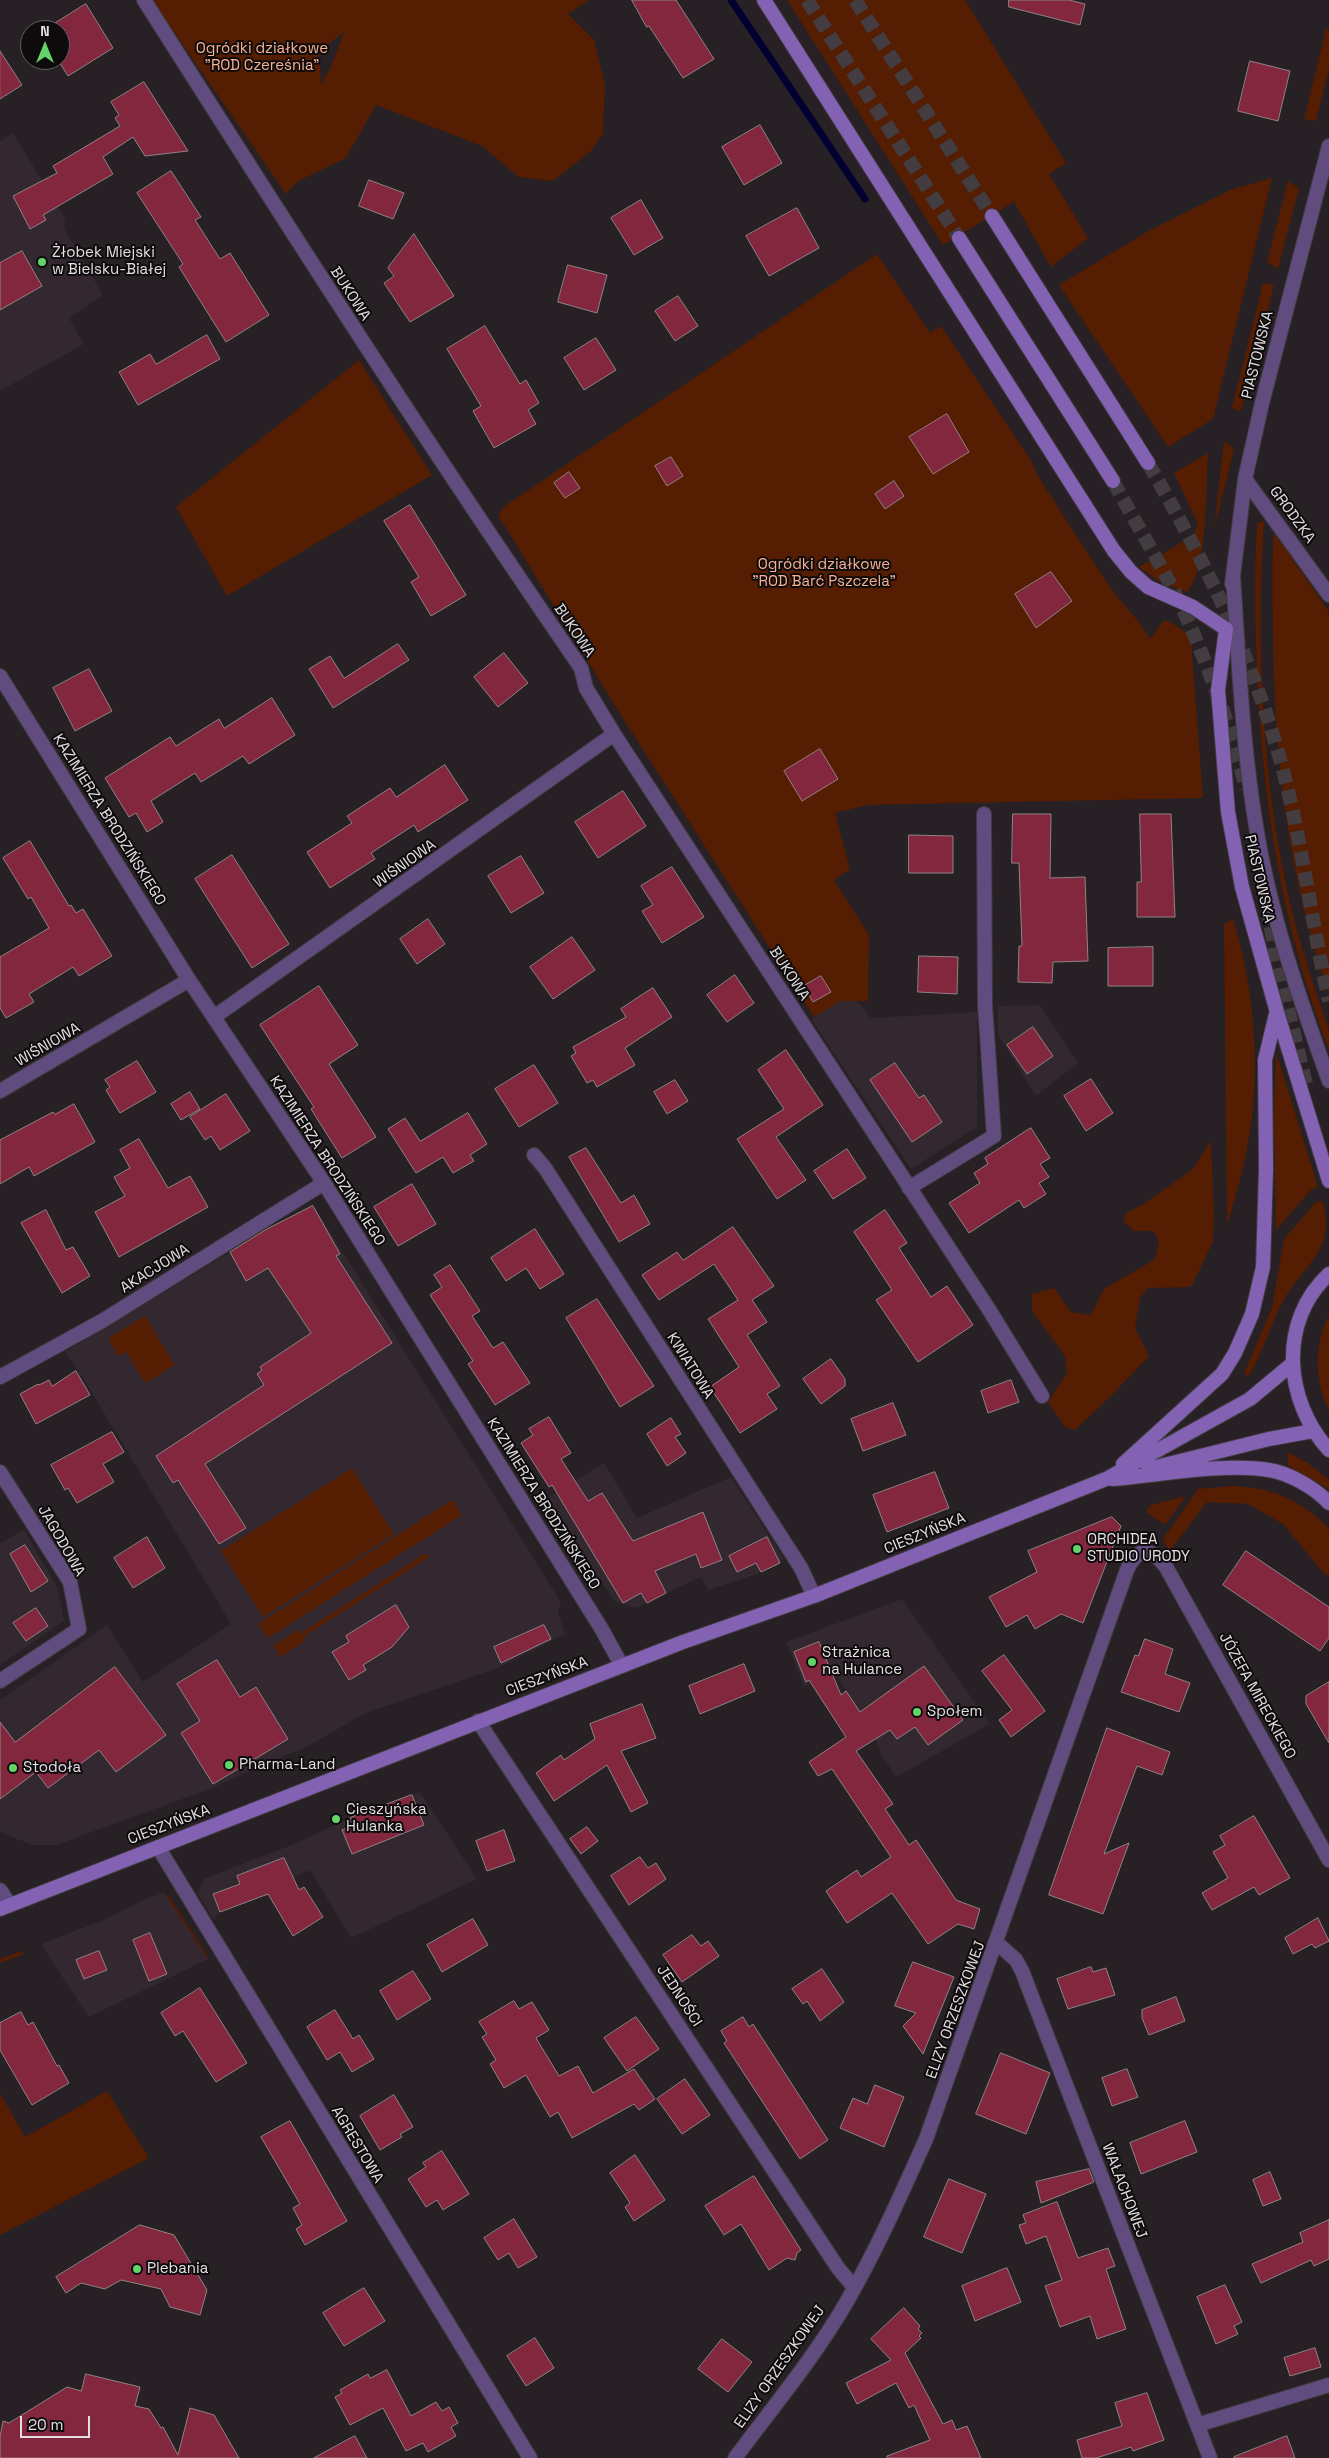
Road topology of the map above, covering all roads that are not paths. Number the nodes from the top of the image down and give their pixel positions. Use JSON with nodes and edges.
{"nodes":[{"id":1,"x":144,"y":0,"type":"edge"},
{"id":2,"x":764,"y":0,"type":"edge"},
{"id":3,"x":1329,"y":146,"type":"edge"},
{"id":4,"x":992,"y":216,"type":"tunnel mouth"},
{"id":5,"x":958,"y":238,"type":"tunnel mouth"},
{"id":6,"x":1148,"y":463,"type":"tunnel mouth"},
{"id":7,"x":1245,"y":480,"type":"junction"},
{"id":8,"x":1112,"y":481,"type":"tunnel mouth"},
{"id":9,"x":1233,"y":575,"type":"junction"},
{"id":10,"x":1329,"y":595,"type":"edge"},
{"id":11,"x":1226,"y":629,"type":"junction"},
{"id":12,"x":0,"y":676,"type":"edge"},
{"id":13,"x":614,"y":734,"type":"junction"},
{"id":14,"x":984,"y":814,"type":"dead end"},
{"id":15,"x":189,"y":980,"type":"junction"},
{"id":16,"x":1277,"y":1012,"type":"junction"},
{"id":17,"x":214,"y":1018,"type":"junction"},
{"id":18,"x":1329,"y":1081,"type":"edge"},
{"id":19,"x":0,"y":1091,"type":"edge"},
{"id":20,"x":534,"y":1155,"type":"dead end"},
{"id":21,"x":1329,"y":1181,"type":"edge"},
{"id":22,"x":324,"y":1183,"type":"junction"},
{"id":23,"x":909,"y":1188,"type":"junction"},
{"id":24,"x":1329,"y":1274,"type":"edge"},
{"id":25,"x":1292,"y":1364,"type":"junction"},
{"id":26,"x":0,"y":1377,"type":"edge"},
{"id":27,"x":1042,"y":1396,"type":"dead end"},
{"id":28,"x":1313,"y":1431,"type":"junction"},
{"id":29,"x":1329,"y":1450,"type":"edge"},
{"id":30,"x":0,"y":1472,"type":"edge"},
{"id":31,"x":1106,"y":1479,"type":"junction"},
{"id":32,"x":1329,"y":1502,"type":"edge"},
{"id":33,"x":1151,"y":1552,"type":"joint"},
{"id":34,"x":814,"y":1596,"type":"junction"},
{"id":35,"x":622,"y":1666,"type":"junction"},
{"id":36,"x":0,"y":1681,"type":"edge"},
{"id":37,"x":478,"y":1721,"type":"junction"},
{"id":38,"x":158,"y":1847,"type":"junction"},
{"id":39,"x":1329,"y":1860,"type":"edge"},
{"id":40,"x":0,"y":1890,"type":"edge"},
{"id":41,"x":5,"y":1907,"type":"edge"},
{"id":42,"x":997,"y":1943,"type":"junction"},
{"id":43,"x":854,"y":2287,"type":"junction"},
{"id":44,"x":1329,"y":2385,"type":"edge"},
{"id":45,"x":1197,"y":2425,"type":"junction"},
{"id":46,"x":530,"y":2458,"type":"edge"},
{"id":47,"x":735,"y":2458,"type":"edge"},
{"id":48,"x":1210,"y":2458,"type":"edge"}],
"edges":[{"from":1,"to":13,"type":"street","name":"BUKOWA"},
{"from":2,"to":11,"type":"main road"},
{"from":3,"to":7,"type":"street","name":"PIASTOWSKA"},
{"from":4,"to":6,"type":"main road"},
{"from":5,"to":8,"type":"main road"},
{"from":7,"to":9,"type":"street","name":"PIASTOWSKA"},
{"from":7,"to":10,"type":"street","name":"GRODZKA"},
{"from":9,"to":11,"type":"street","name":"PIASTOWSKA"},
{"from":9,"to":18,"type":"street","name":"PIASTOWSKA"},
{"from":11,"to":16,"type":"main road","name":"PIASTOWSKA"},
{"from":12,"to":15,"type":"street","name":"KAZIMIERZA BRODZIŃSKIEGO"},
{"from":13,"to":17,"type":"street","name":"WIŚNIOWA"},
{"from":13,"to":23,"type":"street","name":"BUKOWA"},
{"from":14,"to":23,"type":"street"},
{"from":15,"to":17,"type":"street","name":"KAZIMIERZA BRODZIŃSKIEGO"},
{"from":15,"to":19,"type":"street","name":"WIŚNIOWA"},
{"from":16,"to":21,"type":"main road","name":"PIASTOWSKA"},
{"from":16,"to":31,"type":"main road"},
{"from":17,"to":22,"type":"street","name":"KAZIMIERZA BRODZIŃSKIEGO"},
{"from":20,"to":34,"type":"street","name":"KWIATOWA"},
{"from":22,"to":26,"type":"street","name":"AKACJOWA"},
{"from":22,"to":35,"type":"street","name":"KAZIMIERZA BRODZIŃSKIEGO"},
{"from":23,"to":27,"type":"street","name":"BUKOWA"},
{"from":24,"to":25,"type":"main road"},
{"from":25,"to":28,"type":"main road"},
{"from":25,"to":31,"type":"main road","name":"CIESZYŃSKA"},
{"from":28,"to":29,"type":"main road"},
{"from":28,"to":31,"type":"main road","name":"CIESZYŃSKA"},
{"from":30,"to":36,"type":"street","name":"JAGODOWA"},
{"from":31,"to":32,"type":"main road"},
{"from":31,"to":34,"type":"main road","name":"CIESZYŃSKA"},
{"from":33,"to":39,"type":"street","name":"JÓZEFA MIRECKIEGO"},
{"from":33,"to":42,"type":"street","name":"ELIZY ORZESZKOWEJ"},
{"from":34,"to":35,"type":"main road","name":"CIESZYŃSKA"},
{"from":35,"to":37,"type":"main road","name":"CIESZYŃSKA"},
{"from":37,"to":38,"type":"main road","name":"CIESZYŃSKA"},
{"from":37,"to":43,"type":"street","name":"JEDNOŚCI"},
{"from":38,"to":41,"type":"main road","name":"CIESZYŃSKA"},
{"from":38,"to":46,"type":"street","name":"AGRESTOWA"},
{"from":40,"to":41,"type":"street"},
{"from":42,"to":43,"type":"street","name":"ELIZY ORZESZKOWEJ"},
{"from":42,"to":45,"type":"street","name":"WAŁACHOWEJ"},
{"from":43,"to":47,"type":"street","name":"ELIZY ORZESZKOWEJ"},
{"from":44,"to":45,"type":"street"},
{"from":45,"to":48,"type":"street","name":"WAŁACHOWEJ"}]}
